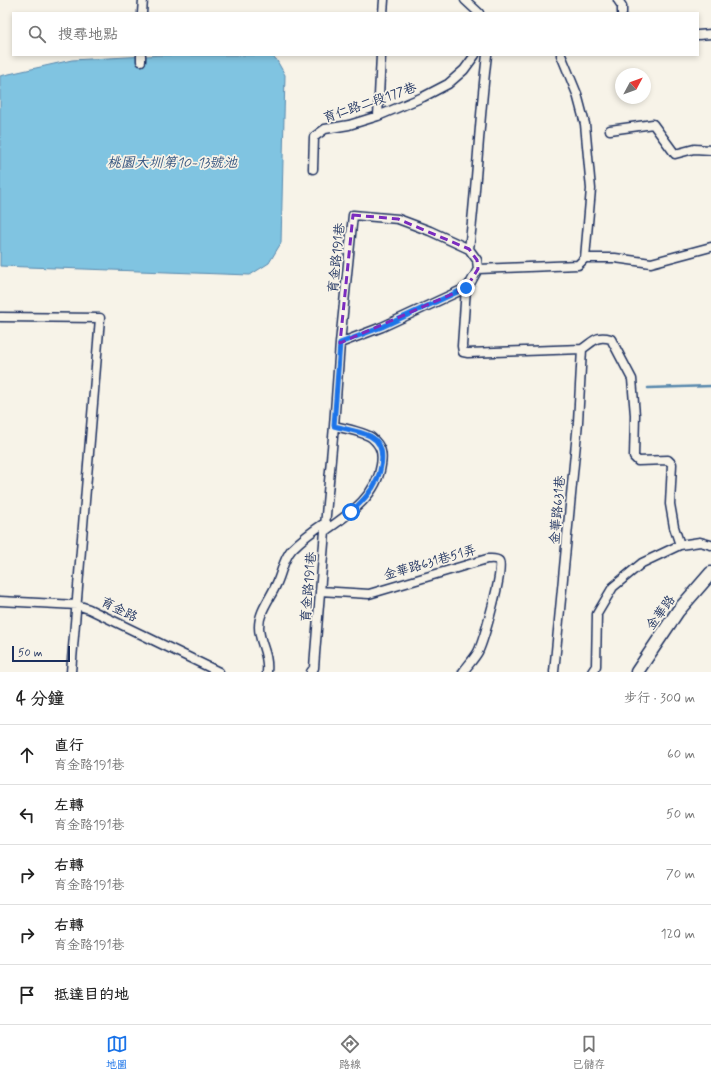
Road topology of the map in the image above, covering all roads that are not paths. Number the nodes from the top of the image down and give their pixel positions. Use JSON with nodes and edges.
{"nodes":[{"id":1,"x":143,"y":0,"type":"edge"},
{"id":2,"x":384,"y":0,"type":"edge"},
{"id":3,"x":465,"y":0,"type":"edge"},
{"id":4,"x":618,"y":0,"type":"edge"},
{"id":5,"x":142,"y":12,"type":"edge"},
{"id":6,"x":383,"y":12,"type":"edge"},
{"id":7,"x":478,"y":12,"type":"edge"},
{"id":8,"x":622,"y":12,"type":"edge"},
{"id":9,"x":711,"y":34,"type":"edge"},
{"id":10,"x":699,"y":35,"type":"edge"},
{"id":11,"x":381,"y":56,"type":"edge"},
{"id":12,"x":474,"y":56,"type":"edge"},
{"id":13,"x":487,"y":56,"type":"edge"},
{"id":14,"x":562,"y":56,"type":"edge"},
{"id":15,"x":378,"y":116,"type":"junction"},
{"id":16,"x":610,"y":130,"type":"dead end"},
{"id":17,"x":711,"y":150,"type":"edge"},
{"id":18,"x":313,"y":170,"type":"dead end"},
{"id":19,"x":711,"y":247,"type":"edge"},
{"id":20,"x":468,"y":249,"type":"junction"},
{"id":21,"x":585,"y":258,"type":"junction"},
{"id":22,"x":478,"y":269,"type":"junction"},
{"id":23,"x":466,"y":288,"type":"junction"},
{"id":24,"x":0,"y":317,"type":"edge"},
{"id":25,"x":340,"y":343,"type":"junction"},
{"id":26,"x":582,"y":349,"type":"junction"},
{"id":27,"x":334,"y":426,"type":"junction"},
{"id":28,"x":326,"y":522,"type":"junction"},
{"id":29,"x":325,"y":531,"type":"junction"},
{"id":30,"x":680,"y":545,"type":"junction"},
{"id":31,"x":711,"y":545,"type":"edge"},
{"id":32,"x":711,"y":573,"type":"edge"},
{"id":33,"x":320,"y":591,"type":"junction"},
{"id":34,"x":0,"y":601,"type":"edge"},
{"id":35,"x":77,"y":605,"type":"junction"},
{"id":36,"x":71,"y":672,"type":"edge"},
{"id":37,"x":219,"y":672,"type":"edge"},
{"id":38,"x":267,"y":672,"type":"edge"},
{"id":39,"x":311,"y":672,"type":"edge"},
{"id":40,"x":463,"y":672,"type":"edge"},
{"id":41,"x":554,"y":672,"type":"edge"},
{"id":42,"x":592,"y":672,"type":"edge"},
{"id":43,"x":637,"y":672,"type":"edge"}],
"edges":[{"from":1,"to":5,"type":"street"},
{"from":2,"to":6,"type":"street"},
{"from":3,"to":7,"type":"street"},
{"from":4,"to":8,"type":"street"},
{"from":9,"to":10,"type":"street"},
{"from":11,"to":15,"type":"street"},
{"from":12,"to":15,"type":"street","name":"育仁路二段177巷"},
{"from":13,"to":20,"type":"street"},
{"from":14,"to":21,"type":"street"},
{"from":15,"to":18,"type":"street","name":"育仁路二段177巷"},
{"from":16,"to":17,"type":"street"},
{"from":19,"to":21,"type":"street"},
{"from":20,"to":22,"type":"street"},
{"from":20,"to":25,"type":"street","name":"育金路191巷"},
{"from":21,"to":22,"type":"street"},
{"from":22,"to":23,"type":"street"},
{"from":23,"to":25,"type":"street"},
{"from":23,"to":26,"type":"street"},
{"from":24,"to":35,"type":"street"},
{"from":25,"to":27,"type":"street","name":"育金路191巷"},
{"from":26,"to":30,"type":"street"},
{"from":26,"to":41,"type":"street","name":"金華路631巷"},
{"from":27,"to":28,"type":"street","name":"育金路191巷"},
{"from":27,"to":29,"type":"street"},
{"from":28,"to":29,"type":"street","name":"育金路191巷"},
{"from":28,"to":38,"type":"street"},
{"from":29,"to":33,"type":"street","name":"育金路191巷"},
{"from":30,"to":31,"type":"street"},
{"from":30,"to":42,"type":"street"},
{"from":32,"to":43,"type":"street","name":"金華路"},
{"from":33,"to":39,"type":"street","name":"育金路191巷"},
{"from":33,"to":40,"type":"street","name":"金華路631巷51弄"},
{"from":34,"to":35,"type":"street","name":"育金路"},
{"from":35,"to":36,"type":"street"},
{"from":35,"to":37,"type":"street","name":"育金路"}]}
